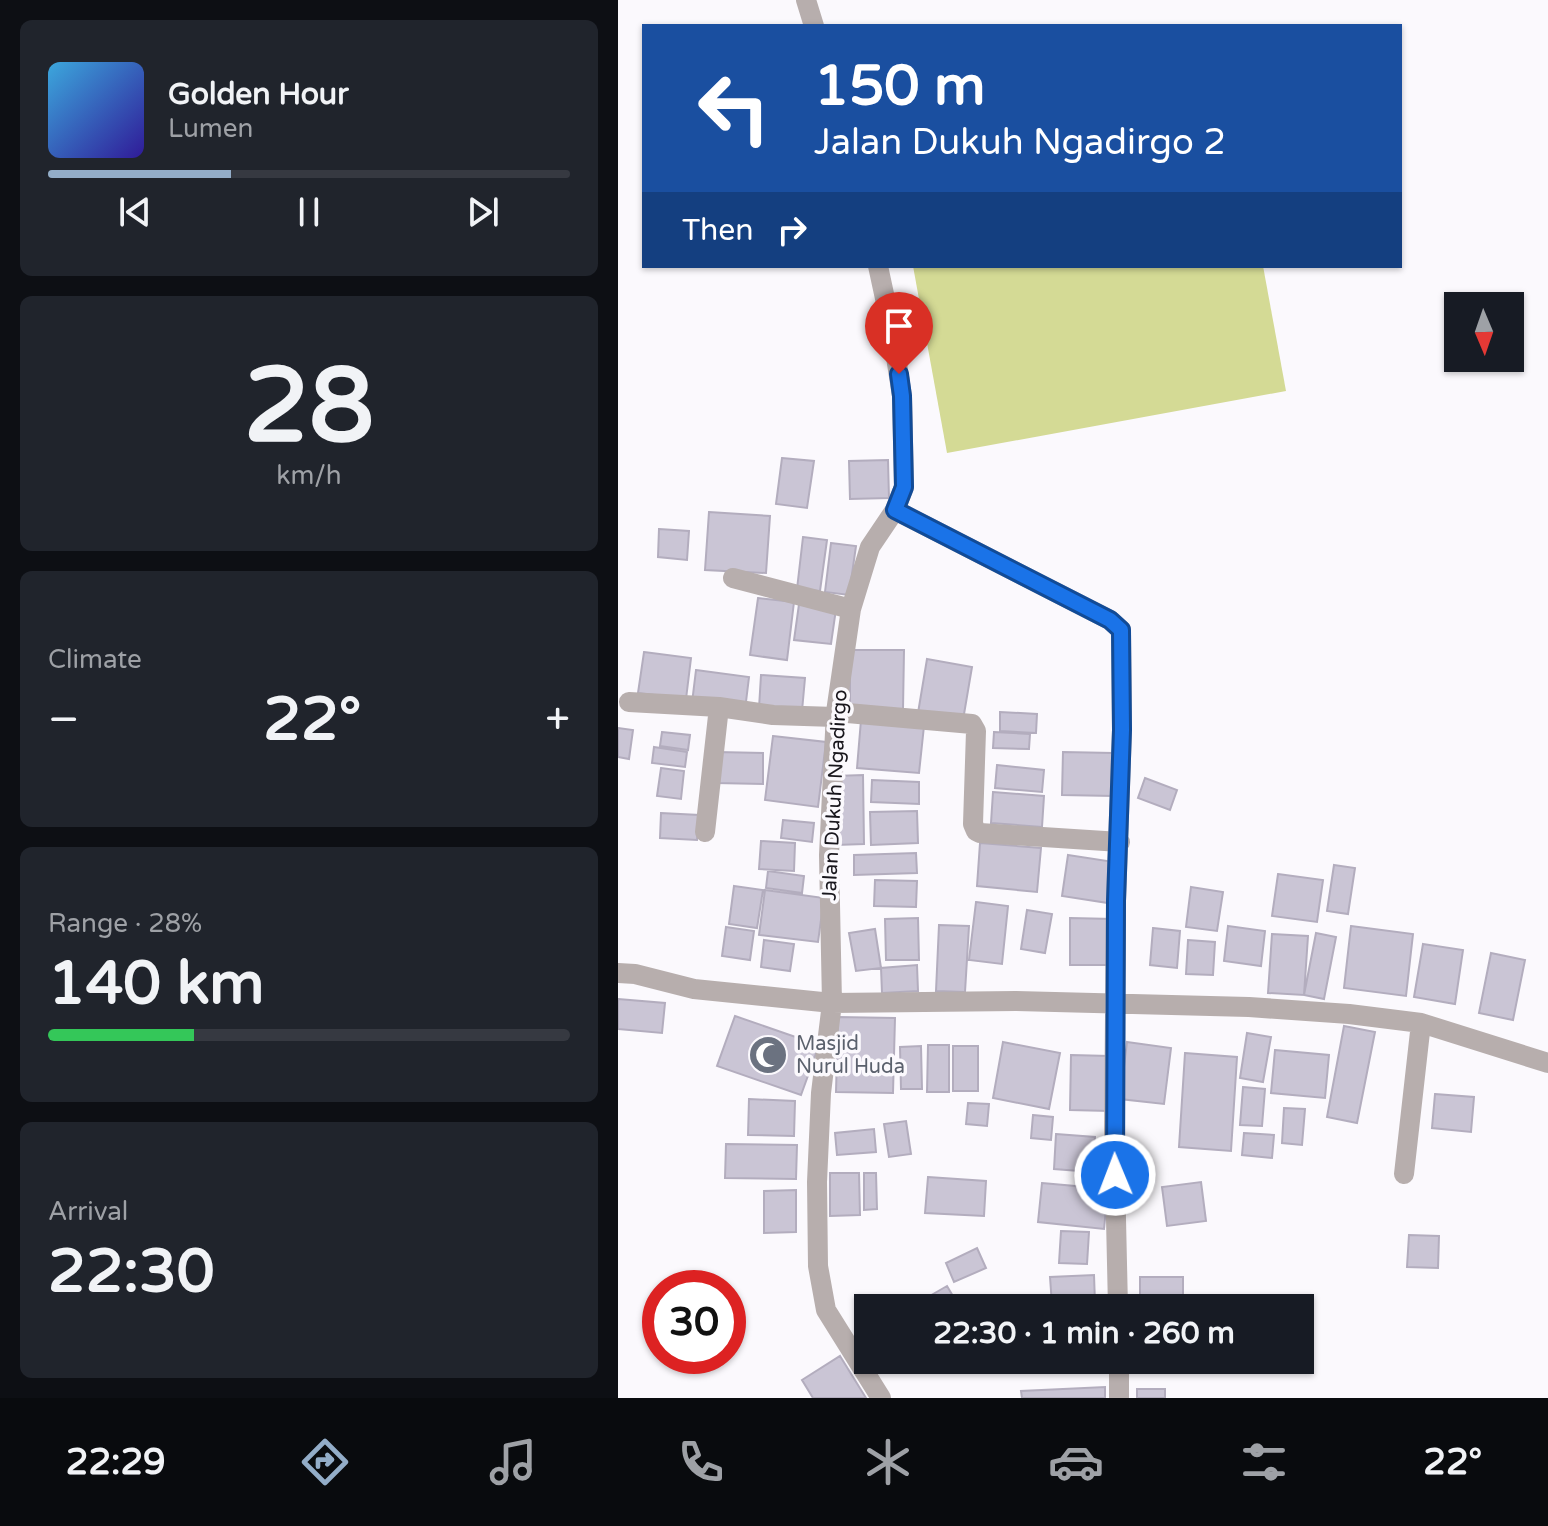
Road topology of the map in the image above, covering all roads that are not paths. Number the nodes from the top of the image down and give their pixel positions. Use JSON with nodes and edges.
{"nodes":[{"id":1,"x":806,"y":0,"type":"edge"},
{"id":2,"x":813,"y":24,"type":"edge"},
{"id":3,"x":878,"y":268,"type":"edge"},
{"id":4,"x":895,"y":510,"type":"junction"},
{"id":5,"x":733,"y":578,"type":"dead end"},
{"id":6,"x":851,"y":609,"type":"junction"},
{"id":7,"x":629,"y":702,"type":"dead end"},
{"id":8,"x":719,"y":707,"type":"junction"},
{"id":9,"x":836,"y":714,"type":"junction"},
{"id":10,"x":705,"y":832,"type":"dead end"},
{"id":11,"x":1120,"y":842,"type":"junction"},
{"id":12,"x":618,"y":973,"type":"edge"},
{"id":13,"x":832,"y":1003,"type":"junction"},
{"id":14,"x":1115,"y":1004,"type":"junction"},
{"id":15,"x":1421,"y":1023,"type":"junction"},
{"id":16,"x":1548,"y":1063,"type":"edge"},
{"id":17,"x":1404,"y":1174,"type":"dead end"},
{"id":18,"x":1118,"y":1294,"type":"edge"},
{"id":19,"x":1119,"y":1374,"type":"edge"},
{"id":20,"x":881,"y":1398,"type":"edge"},
{"id":21,"x":1119,"y":1398,"type":"edge"}],
"edges":[{"from":1,"to":2,"type":"street"},
{"from":3,"to":4,"type":"street","name":"Jalan Dukuh Ngadirgo"},
{"from":4,"to":6,"type":"street","name":"Jalan Dukuh Ngadirgo"},
{"from":4,"to":11,"type":"street"},
{"from":5,"to":6,"type":"street"},
{"from":6,"to":9,"type":"street","name":"Jalan Dukuh Ngadirgo"},
{"from":7,"to":8,"type":"street"},
{"from":8,"to":9,"type":"street"},
{"from":8,"to":10,"type":"street"},
{"from":9,"to":11,"type":"street"},
{"from":9,"to":13,"type":"street","name":"Jalan Dukuh Ngadirgo"},
{"from":11,"to":14,"type":"street"},
{"from":12,"to":13,"type":"street"},
{"from":13,"to":14,"type":"street"},
{"from":13,"to":20,"type":"street","name":"Jalan Dukuh Ngadirgo"},
{"from":14,"to":15,"type":"street"},
{"from":14,"to":18,"type":"street"},
{"from":15,"to":16,"type":"street"},
{"from":15,"to":17,"type":"street"},
{"from":19,"to":21,"type":"street"}]}
